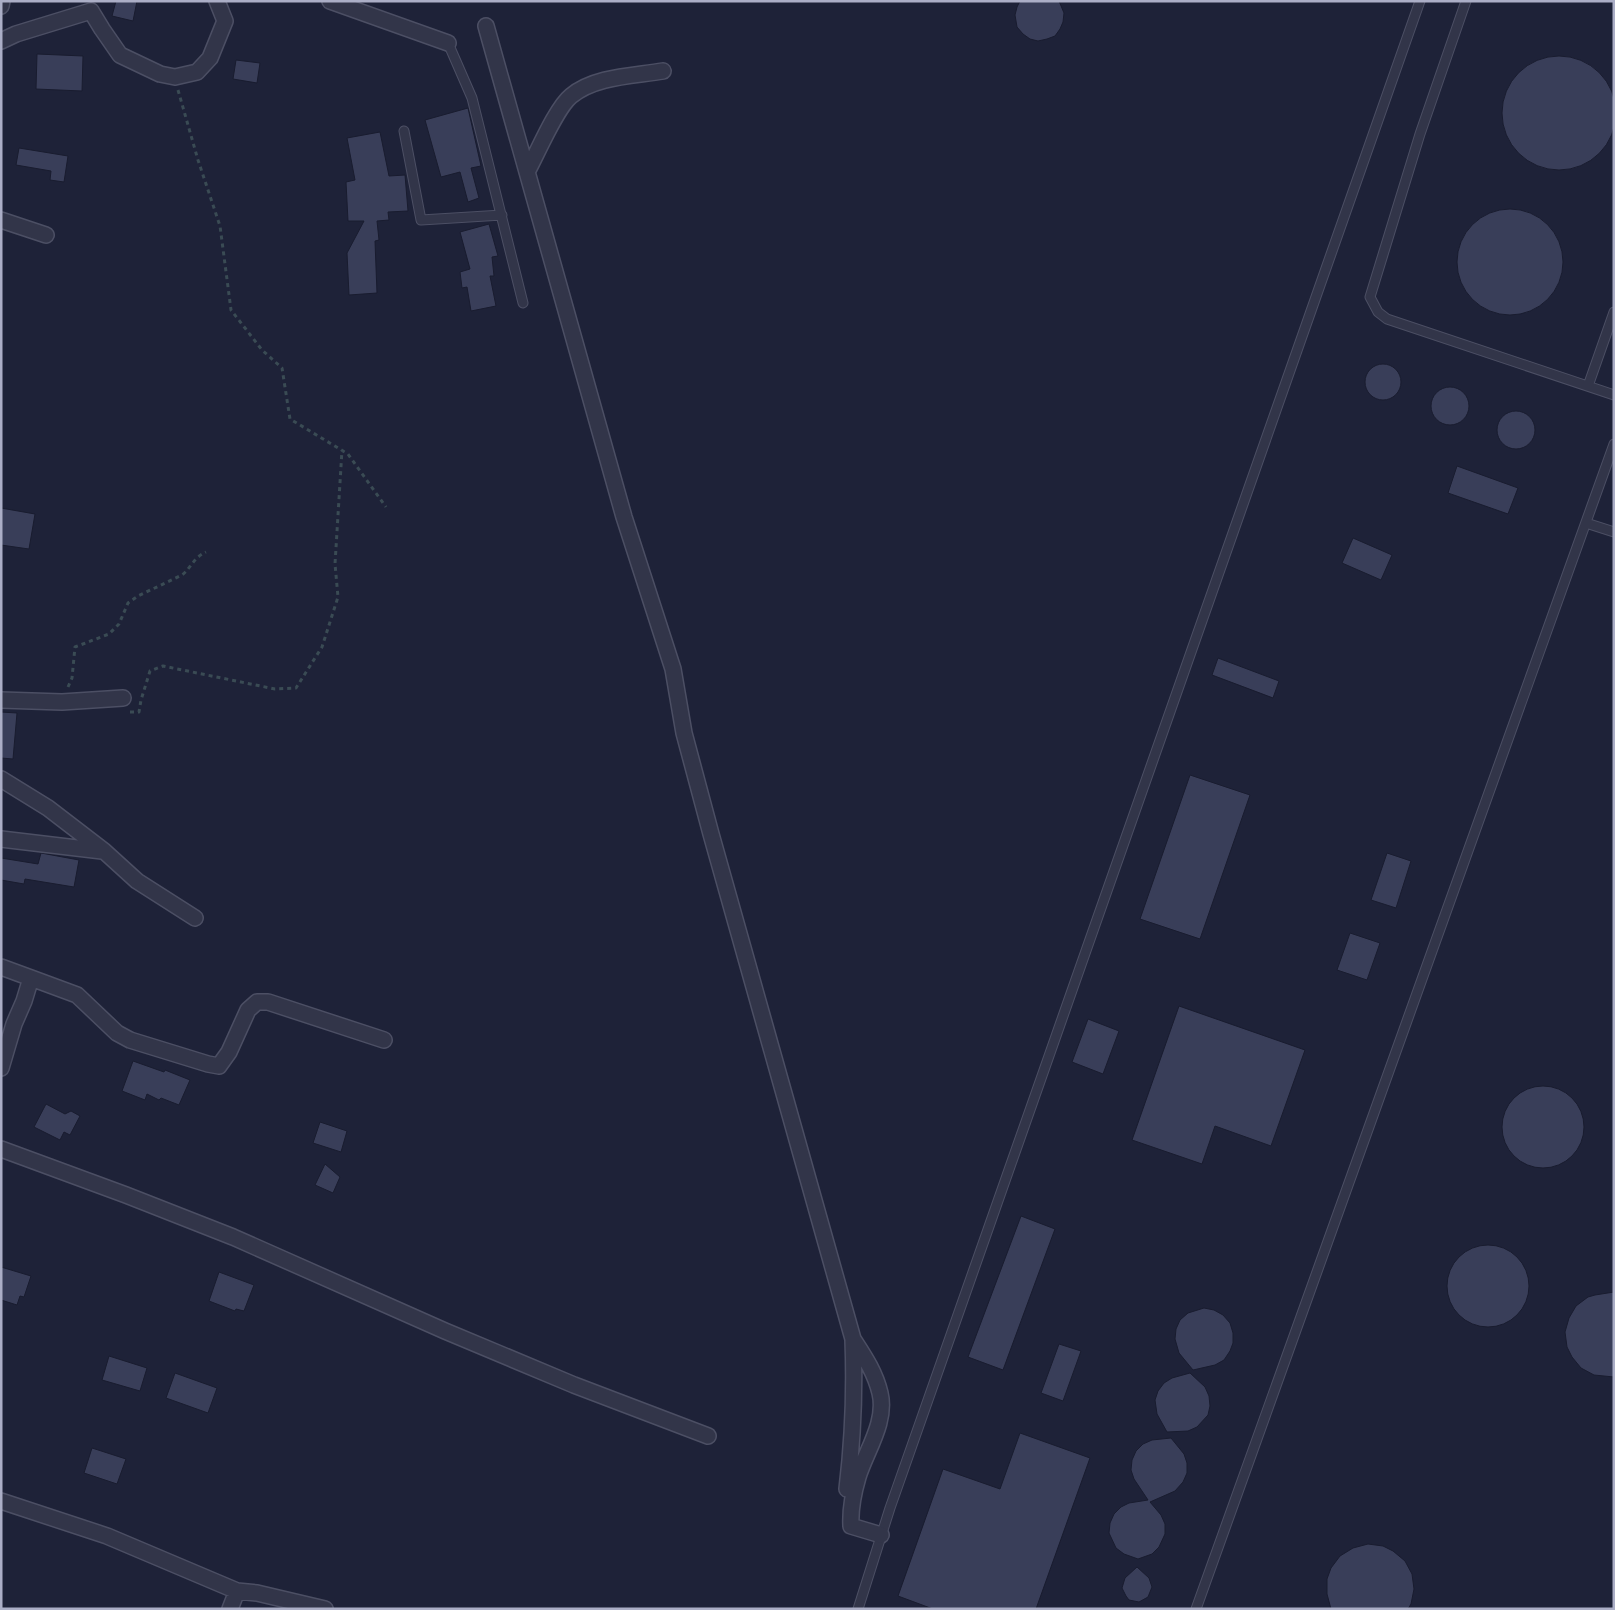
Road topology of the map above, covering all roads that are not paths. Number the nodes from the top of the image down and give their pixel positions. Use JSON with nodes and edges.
{"nodes":[{"id":1,"x":2,"y":1,"type":"edge"},
{"id":2,"x":217,"y":1,"type":"edge"},
{"id":3,"x":330,"y":1,"type":"edge"},
{"id":4,"x":1420,"y":1,"type":"edge"},
{"id":5,"x":1466,"y":1,"type":"edge"},
{"id":6,"x":1,"y":6,"type":"edge"},
{"id":7,"x":94,"y":6,"type":"edge"},
{"id":8,"x":486,"y":26,"type":"dead end"},
{"id":9,"x":1,"y":41,"type":"edge"},
{"id":10,"x":448,"y":43,"type":"joint"},
{"id":11,"x":663,"y":71,"type":"dead end"},
{"id":12,"x":404,"y":131,"type":"dead end"},
{"id":13,"x":527,"y":172,"type":"junction"},
{"id":14,"x":502,"y":215,"type":"junction"},
{"id":15,"x":1,"y":220,"type":"edge"},
{"id":16,"x":46,"y":235,"type":"dead end"},
{"id":17,"x":523,"y":303,"type":"dead end"},
{"id":18,"x":1614,"y":312,"type":"edge"},
{"id":19,"x":1588,"y":386,"type":"junction"},
{"id":20,"x":1614,"y":395,"type":"edge"},
{"id":21,"x":1614,"y":444,"type":"edge"},
{"id":22,"x":1586,"y":522,"type":"junction"},
{"id":23,"x":1614,"y":532,"type":"edge"},
{"id":24,"x":123,"y":698,"type":"road end"},
{"id":25,"x":1,"y":700,"type":"edge"},
{"id":26,"x":1,"y":779,"type":"edge"},
{"id":27,"x":1,"y":839,"type":"edge"},
{"id":28,"x":104,"y":851,"type":"junction"},
{"id":29,"x":195,"y":918,"type":"dead end"},
{"id":30,"x":1,"y":967,"type":"edge"},
{"id":31,"x":31,"y":978,"type":"junction"},
{"id":32,"x":384,"y":1040,"type":"dead end"},
{"id":33,"x":1,"y":1068,"type":"edge"},
{"id":34,"x":1,"y":1149,"type":"edge"},
{"id":35,"x":853,"y":1339,"type":"junction"},
{"id":36,"x":708,"y":1436,"type":"dead end"},
{"id":37,"x":1,"y":1501,"type":"edge"},
{"id":38,"x":850,"y":1510,"type":"junction"},
{"id":39,"x":881,"y":1535,"type":"junction"},
{"id":40,"x":237,"y":1590,"type":"junction"},
{"id":41,"x":230,"y":1609,"type":"edge"},
{"id":42,"x":325,"y":1609,"type":"edge"},
{"id":43,"x":858,"y":1609,"type":"edge"},
{"id":44,"x":1196,"y":1609,"type":"edge"}],
"edges":[{"from":1,"to":6,"type":"street"},
{"from":2,"to":7,"type":"street"},
{"from":3,"to":10,"type":"street"},
{"from":4,"to":39,"type":"lane"},
{"from":5,"to":19,"type":"lane"},
{"from":7,"to":9,"type":"street"},
{"from":8,"to":13,"type":"street"},
{"from":10,"to":14,"type":"lane"},
{"from":11,"to":13,"type":"street"},
{"from":12,"to":14,"type":"lane"},
{"from":13,"to":35,"type":"street"},
{"from":14,"to":17,"type":"lane"},
{"from":15,"to":16,"type":"street"},
{"from":18,"to":19,"type":"lane"},
{"from":19,"to":20,"type":"lane"},
{"from":21,"to":22,"type":"lane"},
{"from":22,"to":23,"type":"lane"},
{"from":22,"to":44,"type":"lane"},
{"from":24,"to":25,"type":"street"},
{"from":26,"to":28,"type":"street"},
{"from":27,"to":28,"type":"street"},
{"from":28,"to":29,"type":"street"},
{"from":30,"to":31,"type":"street"},
{"from":31,"to":32,"type":"street"},
{"from":31,"to":33,"type":"street"},
{"from":34,"to":36,"type":"street"},
{"from":35,"to":38,"type":"street"},
{"from":35,"to":38,"type":"street"},
{"from":37,"to":40,"type":"street"},
{"from":38,"to":39,"type":"street"},
{"from":39,"to":43,"type":"lane"},
{"from":40,"to":41,"type":"street"},
{"from":40,"to":42,"type":"street"}]}
